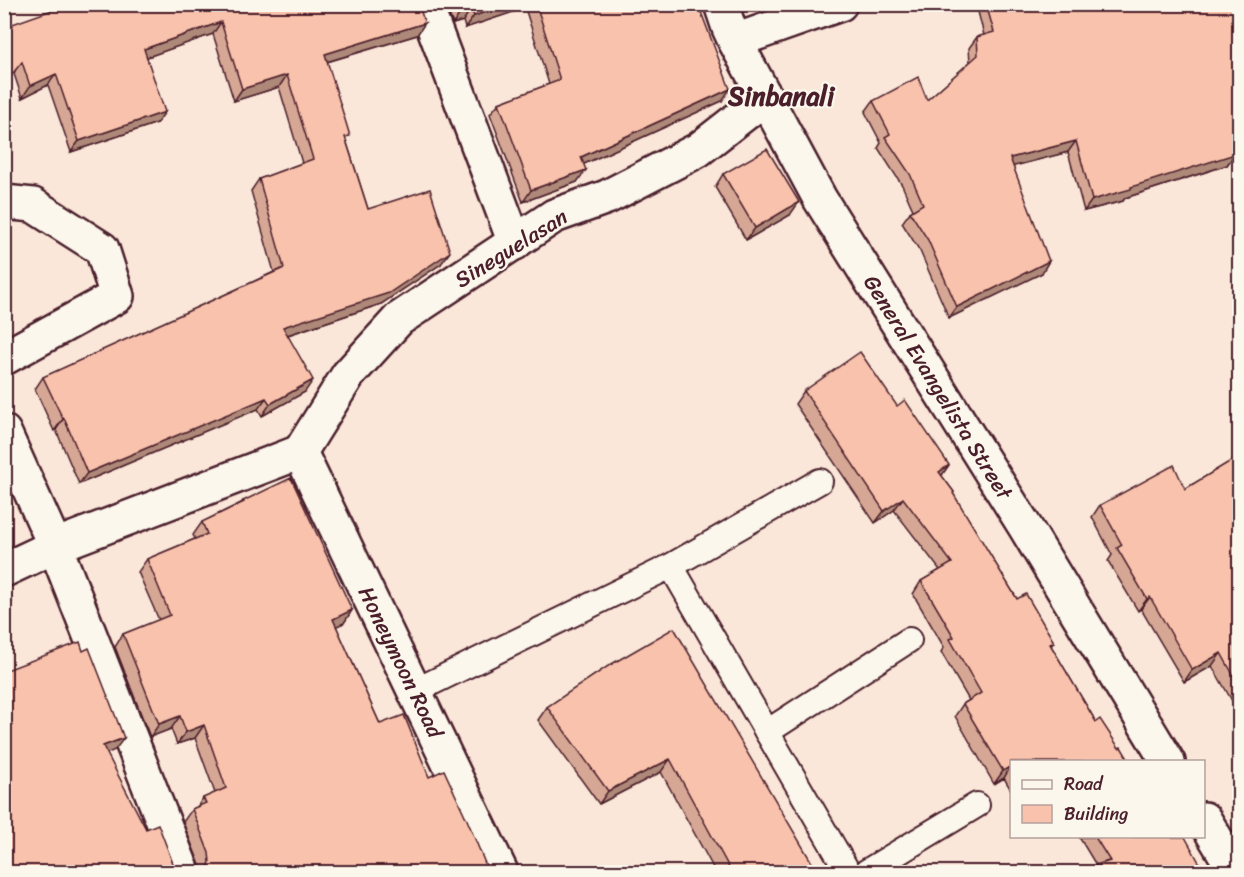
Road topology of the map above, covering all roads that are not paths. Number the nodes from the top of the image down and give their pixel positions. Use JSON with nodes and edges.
{"nodes":[{"id":1,"x":425,"y":4,"type":"edge"},
{"id":2,"x":721,"y":4,"type":"edge"},
{"id":3,"x":840,"y":4,"type":"edge"},
{"id":4,"x":735,"y":41,"type":"junction"},
{"id":5,"x":766,"y":97,"type":"junction"},
{"id":6,"x":4,"y":202,"type":"edge"},
{"id":7,"x":515,"y":243,"type":"junction"},
{"id":8,"x":4,"y":358,"type":"edge"},
{"id":9,"x":4,"y":432,"type":"edge"},
{"id":10,"x":300,"y":452,"type":"junction"},
{"id":11,"x":820,"y":481,"type":"dead end"},
{"id":12,"x":55,"y":546,"type":"junction"},
{"id":13,"x":671,"y":566,"type":"junction"},
{"id":14,"x":4,"y":570,"type":"edge"},
{"id":15,"x":909,"y":640,"type":"dead end"},
{"id":16,"x":415,"y":691,"type":"junction"},
{"id":17,"x":767,"y":732,"type":"junction"},
{"id":18,"x":1167,"y":760,"type":"edge"},
{"id":19,"x":977,"y":805,"type":"dead end"},
{"id":20,"x":1205,"y":822,"type":"edge"},
{"id":21,"x":183,"y":873,"type":"edge"},
{"id":22,"x":501,"y":873,"type":"edge"},
{"id":23,"x":848,"y":873,"type":"edge"},
{"id":24,"x":866,"y":873,"type":"edge"},
{"id":25,"x":1236,"y":873,"type":"edge"}],
"edges":[{"from":1,"to":7,"type":"street"},
{"from":2,"to":4,"type":"street","name":"General Evangelista Street"},
{"from":3,"to":4,"type":"street"},
{"from":4,"to":5,"type":"street","name":"General Evangelista Street"},
{"from":5,"to":7,"type":"street","name":"Sineguelasan"},
{"from":5,"to":18,"type":"street","name":"General Evangelista Street"},
{"from":6,"to":8,"type":"street"},
{"from":7,"to":10,"type":"street","name":"Sineguelasan"},
{"from":9,"to":12,"type":"street"},
{"from":10,"to":12,"type":"street"},
{"from":10,"to":16,"type":"street","name":"Honeymoon Road"},
{"from":11,"to":13,"type":"lane"},
{"from":12,"to":14,"type":"street"},
{"from":12,"to":21,"type":"street"},
{"from":13,"to":16,"type":"lane"},
{"from":13,"to":17,"type":"lane"},
{"from":15,"to":17,"type":"lane"},
{"from":16,"to":22,"type":"street","name":"Honeymoon Road"},
{"from":17,"to":23,"type":"lane"},
{"from":19,"to":24,"type":"lane"},
{"from":20,"to":25,"type":"street"}]}
